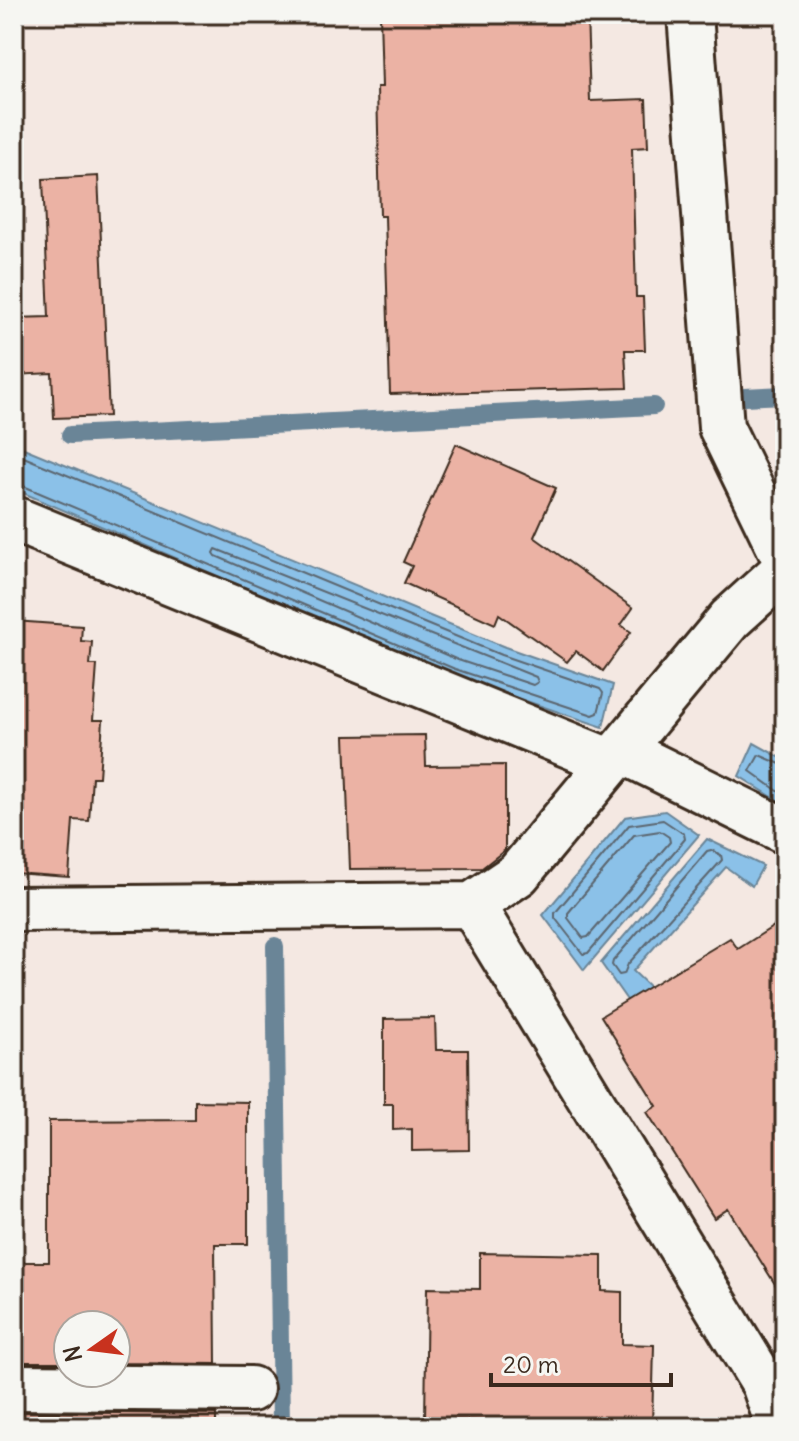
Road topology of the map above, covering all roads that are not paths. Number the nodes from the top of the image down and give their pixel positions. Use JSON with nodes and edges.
{"nodes":[{"id":1,"x":690,"y":14,"type":"edge"},
{"id":2,"x":14,"y":519,"type":"edge"},
{"id":3,"x":785,"y":559,"type":"edge"},
{"id":4,"x":785,"y":569,"type":"edge"},
{"id":5,"x":616,"y":756,"type":"junction"},
{"id":6,"x":785,"y":831,"type":"edge"},
{"id":7,"x":472,"y":905,"type":"junction"},
{"id":8,"x":14,"y":909,"type":"edge"},
{"id":9,"x":14,"y":1387,"type":"edge"},
{"id":10,"x":251,"y":1389,"type":"dead end"},
{"id":11,"x":779,"y":1427,"type":"edge"}],
"edges":[{"from":1,"to":3,"type":"street"},
{"from":2,"to":5,"type":"street"},
{"from":4,"to":5,"type":"street"},
{"from":5,"to":6,"type":"street"},
{"from":5,"to":7,"type":"street"},
{"from":7,"to":8,"type":"street"},
{"from":7,"to":11,"type":"street"},
{"from":9,"to":10,"type":"street"}]}
